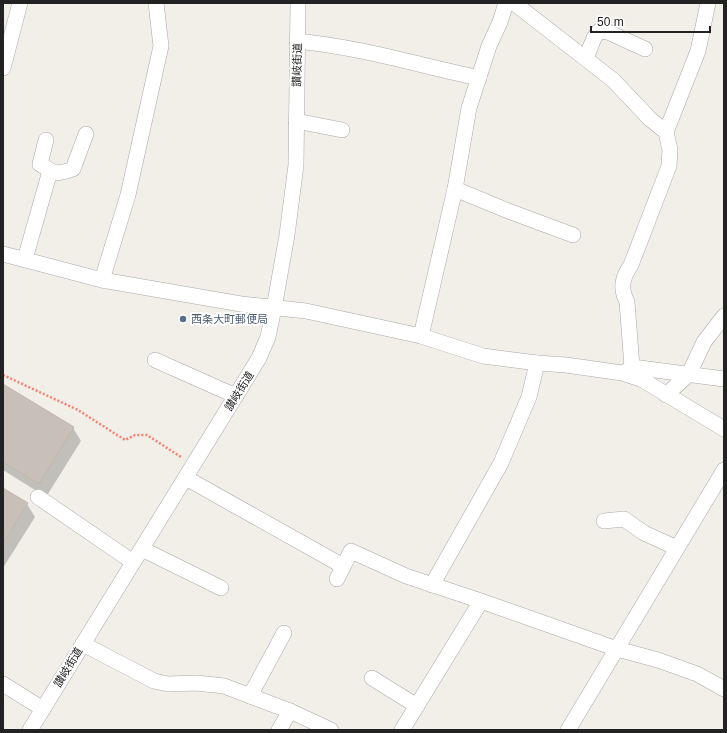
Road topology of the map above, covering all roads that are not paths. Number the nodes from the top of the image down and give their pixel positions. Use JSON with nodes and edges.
{"nodes":[{"id":1,"x":20,"y":3,"type":"edge"},
{"id":2,"x":156,"y":3,"type":"edge"},
{"id":3,"x":298,"y":3,"type":"edge"},
{"id":4,"x":506,"y":3,"type":"edge"},
{"id":5,"x":514,"y":3,"type":"edge"},
{"id":6,"x":708,"y":3,"type":"edge"},
{"id":7,"x":297,"y":41,"type":"junction"},
{"id":8,"x":645,"y":49,"type":"dead end"},
{"id":9,"x":586,"y":58,"type":"junction"},
{"id":10,"x":3,"y":68,"type":"edge"},
{"id":11,"x":479,"y":78,"type":"junction"},
{"id":12,"x":296,"y":121,"type":"junction"},
{"id":13,"x":342,"y":130,"type":"dead end"},
{"id":14,"x":666,"y":132,"type":"junction"},
{"id":15,"x":86,"y":134,"type":"dead end"},
{"id":16,"x":46,"y":140,"type":"dead end"},
{"id":17,"x":50,"y":171,"type":"junction"},
{"id":18,"x":455,"y":189,"type":"junction"},
{"id":19,"x":573,"y":235,"type":"dead end"},
{"id":20,"x":3,"y":254,"type":"edge"},
{"id":21,"x":25,"y":259,"type":"junction"},
{"id":22,"x":102,"y":280,"type":"junction"},
{"id":23,"x":274,"y":308,"type":"junction"},
{"id":24,"x":724,"y":316,"type":"edge"},
{"id":25,"x":421,"y":336,"type":"junction"},
{"id":26,"x":155,"y":360,"type":"dead end"},
{"id":27,"x":537,"y":363,"type":"junction"},
{"id":28,"x":627,"y":370,"type":"junction"},
{"id":29,"x":689,"y":374,"type":"junction"},
{"id":30,"x":724,"y":379,"type":"edge"},
{"id":31,"x":666,"y":395,"type":"junction"},
{"id":32,"x":236,"y":396,"type":"junction"},
{"id":33,"x":724,"y":429,"type":"edge"},
{"id":34,"x":724,"y":470,"type":"edge"},
{"id":35,"x":189,"y":471,"type":"junction"},
{"id":36,"x":38,"y":497,"type":"dead end"},
{"id":37,"x":604,"y":521,"type":"dead end"},
{"id":38,"x":677,"y":548,"type":"junction"},
{"id":39,"x":142,"y":549,"type":"junction"},
{"id":40,"x":133,"y":562,"type":"junction"},
{"id":41,"x":432,"y":585,"type":"junction"},
{"id":42,"x":221,"y":588,"type":"dead end"},
{"id":43,"x":481,"y":601,"type":"junction"},
{"id":44,"x":284,"y":633,"type":"dead end"},
{"id":45,"x":83,"y":644,"type":"junction"},
{"id":46,"x":617,"y":649,"type":"junction"},
{"id":47,"x":372,"y":678,"type":"dead end"},
{"id":48,"x":3,"y":684,"type":"edge"},
{"id":49,"x":724,"y":689,"type":"edge"},
{"id":50,"x":250,"y":696,"type":"junction"},
{"id":51,"x":417,"y":706,"type":"junction"},
{"id":52,"x":43,"y":709,"type":"junction"},
{"id":53,"x":290,"y":711,"type":"junction"},
{"id":54,"x":406,"y":729,"type":"edge"},
{"id":55,"x":30,"y":730,"type":"edge"},
{"id":56,"x":279,"y":730,"type":"edge"},
{"id":57,"x":331,"y":730,"type":"edge"},
{"id":58,"x":568,"y":730,"type":"edge"}],
"edges":[{"from":1,"to":10,"type":"street"},
{"from":2,"to":22,"type":"street"},
{"from":3,"to":7,"type":"street","name":"讃岐街道"},
{"from":4,"to":11,"type":"street"},
{"from":5,"to":9,"type":"street"},
{"from":6,"to":14,"type":"street"},
{"from":7,"to":11,"type":"street"},
{"from":7,"to":12,"type":"street","name":"讃岐街道"},
{"from":8,"to":9,"type":"street"},
{"from":9,"to":14,"type":"street"},
{"from":11,"to":18,"type":"street"},
{"from":12,"to":13,"type":"street"},
{"from":12,"to":23,"type":"street","name":"讃岐街道"},
{"from":14,"to":28,"type":"street"},
{"from":15,"to":17,"type":"street"},
{"from":16,"to":17,"type":"street"},
{"from":17,"to":21,"type":"street"},
{"from":18,"to":19,"type":"street"},
{"from":18,"to":25,"type":"street"},
{"from":20,"to":21,"type":"street"},
{"from":21,"to":22,"type":"street"},
{"from":22,"to":23,"type":"street"},
{"from":23,"to":25,"type":"street"},
{"from":23,"to":32,"type":"street","name":"讃岐街道"},
{"from":24,"to":29,"type":"street"},
{"from":25,"to":27,"type":"street"},
{"from":26,"to":32,"type":"street"},
{"from":27,"to":28,"type":"street"},
{"from":27,"to":41,"type":"street"},
{"from":28,"to":29,"type":"street"},
{"from":28,"to":31,"type":"street"},
{"from":29,"to":30,"type":"street"},
{"from":29,"to":31,"type":"street"},
{"from":31,"to":33,"type":"street"},
{"from":32,"to":35,"type":"street","name":"讃岐街道"},
{"from":34,"to":38,"type":"street"},
{"from":35,"to":39,"type":"street","name":"讃岐街道"},
{"from":35,"to":41,"type":"street"},
{"from":36,"to":40,"type":"street"},
{"from":37,"to":38,"type":"street"},
{"from":38,"to":46,"type":"street"},
{"from":39,"to":40,"type":"street","name":"讃岐街道"},
{"from":39,"to":42,"type":"street"},
{"from":40,"to":45,"type":"street","name":"讃岐街道"},
{"from":41,"to":43,"type":"street"},
{"from":43,"to":46,"type":"street"},
{"from":43,"to":51,"type":"street"},
{"from":44,"to":50,"type":"street"},
{"from":45,"to":50,"type":"street"},
{"from":45,"to":52,"type":"street","name":"讃岐街道"},
{"from":46,"to":49,"type":"street"},
{"from":46,"to":58,"type":"street"},
{"from":47,"to":51,"type":"street"},
{"from":48,"to":52,"type":"street"},
{"from":50,"to":53,"type":"street"},
{"from":51,"to":54,"type":"street"},
{"from":52,"to":55,"type":"street","name":"讃岐街道"},
{"from":53,"to":56,"type":"street"},
{"from":53,"to":57,"type":"street"}]}
